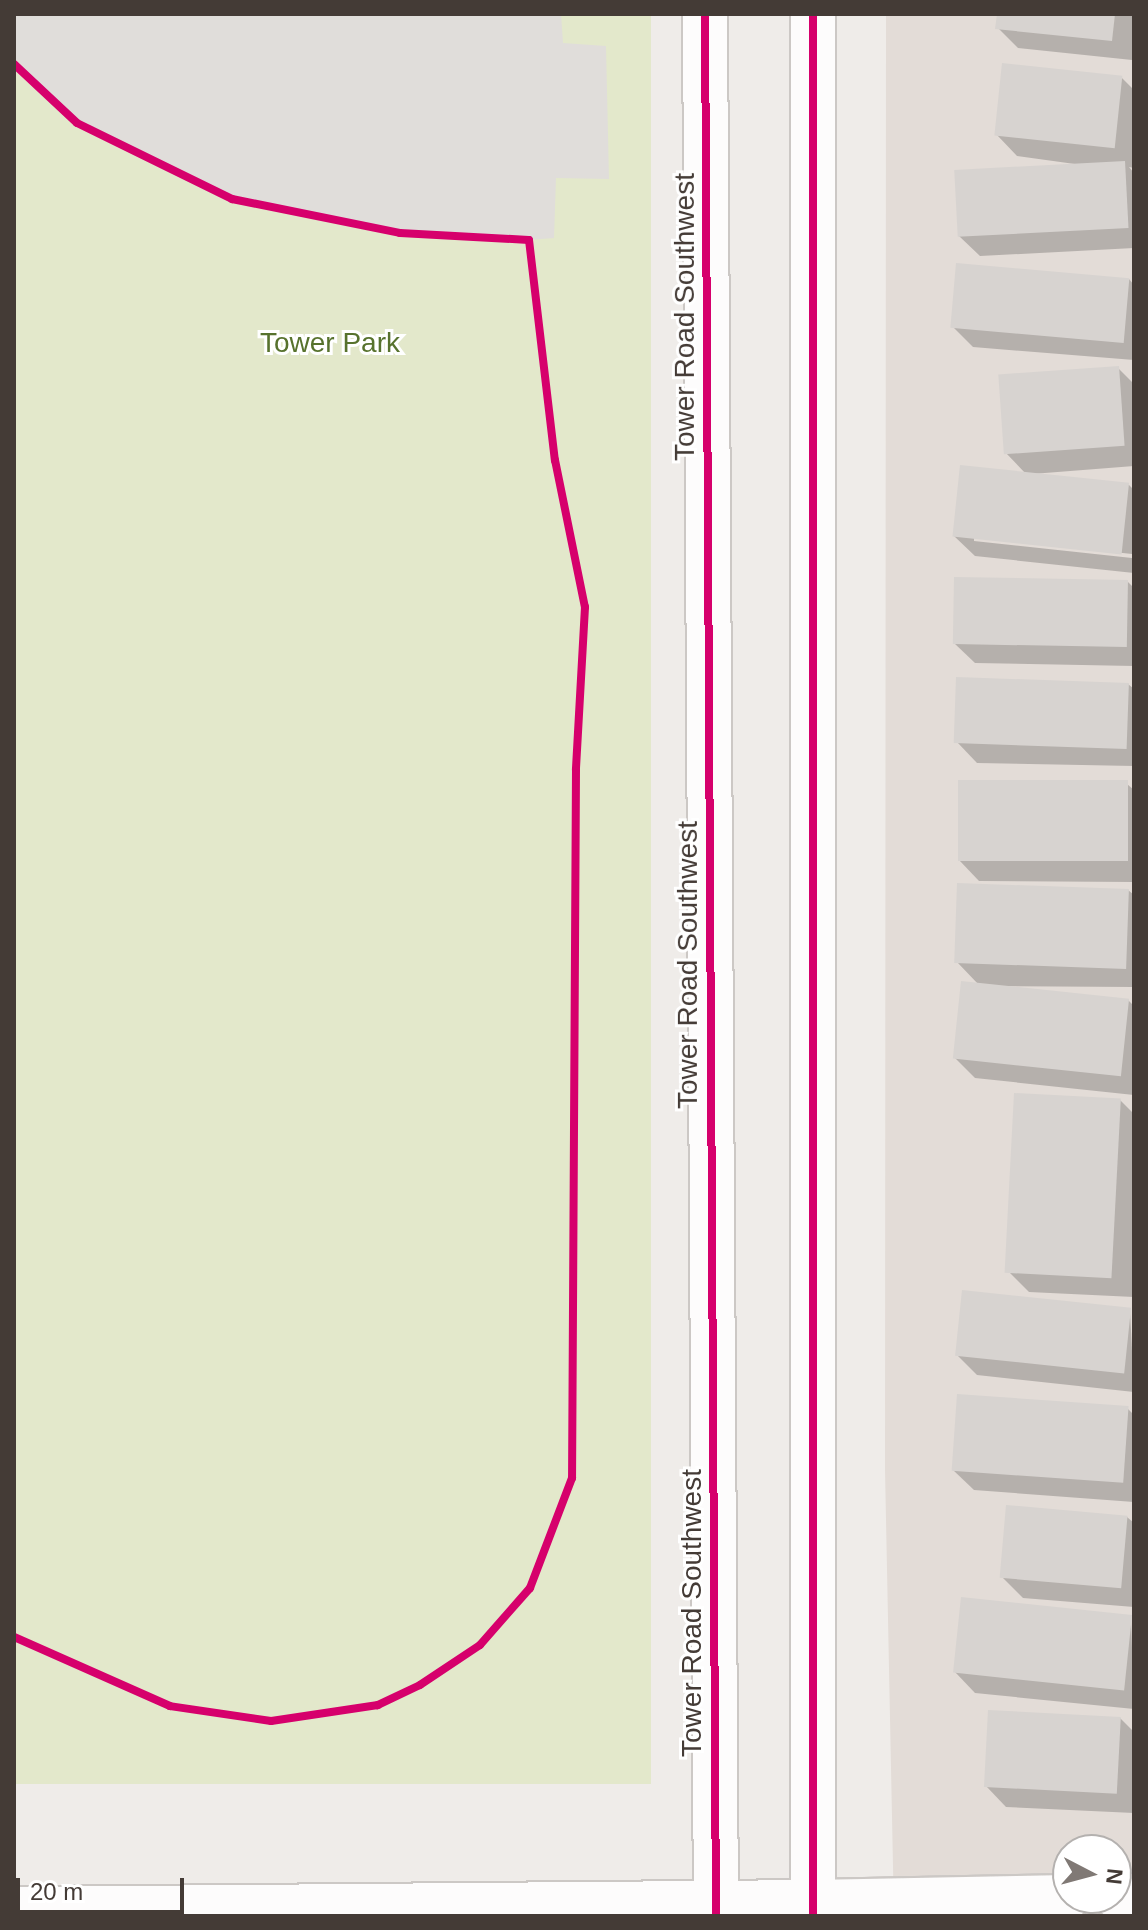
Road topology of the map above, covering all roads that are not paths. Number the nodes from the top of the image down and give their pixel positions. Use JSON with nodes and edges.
{"nodes":[{"id":1,"x":705,"y":14,"type":"edge"},
{"id":2,"x":813,"y":14,"type":"edge"},
{"id":3,"x":1052,"y":1898,"type":"edge"},
{"id":4,"x":14,"y":1909,"type":"edge"},
{"id":5,"x":813,"y":1909,"type":"edge"},
{"id":6,"x":716,"y":1910,"type":"edge"}],
"edges":[{"from":1,"to":6,"type":"street","name":"Tower Road Southwest"},
{"from":2,"to":5,"type":"street"},
{"from":3,"to":5,"type":"street"},
{"from":4,"to":6,"type":"street"},
{"from":5,"to":6,"type":"street"}]}
